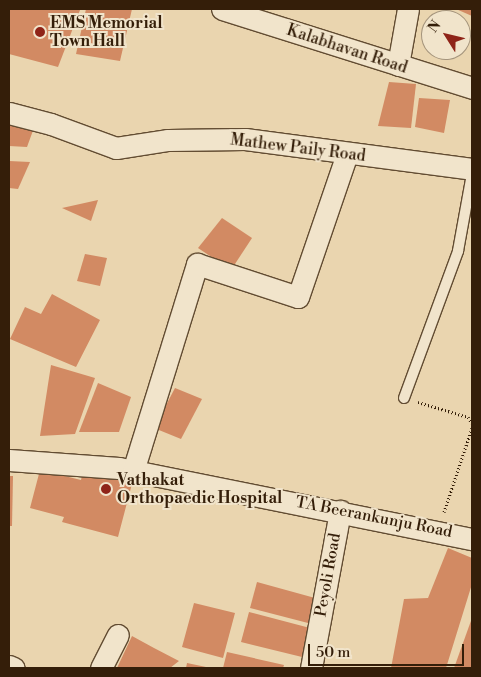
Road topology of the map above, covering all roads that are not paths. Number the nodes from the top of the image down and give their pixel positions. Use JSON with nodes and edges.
{"nodes":[{"id":1,"x":222,"y":9,"type":"edge"},
{"id":2,"x":408,"y":9,"type":"edge"},
{"id":3,"x":398,"y":65,"type":"junction"},
{"id":4,"x":472,"y":88,"type":"edge"},
{"id":5,"x":9,"y":113,"type":"edge"},
{"id":6,"x":347,"y":154,"type":"junction"},
{"id":7,"x":472,"y":169,"type":"edge"},
{"id":8,"x":472,"y":174,"type":"edge"},
{"id":9,"x":404,"y":398,"type":"road end"},
{"id":10,"x":9,"y":460,"type":"edge"},
{"id":11,"x":133,"y":471,"type":"junction"},
{"id":12,"x":340,"y":510,"type":"junction"},
{"id":13,"x":472,"y":539,"type":"edge"},
{"id":14,"x":118,"y":635,"type":"dead end"},
{"id":15,"x":9,"y":666,"type":"edge"},
{"id":16,"x":14,"y":668,"type":"edge"},
{"id":17,"x":101,"y":668,"type":"edge"},
{"id":18,"x":311,"y":668,"type":"edge"}],
"edges":[{"from":1,"to":3,"type":"street","name":"Kalabhavan Road"},
{"from":2,"to":3,"type":"street"},
{"from":3,"to":4,"type":"street","name":"Kalabhavan Road"},
{"from":5,"to":6,"type":"street","name":"Mathew Paily Road"},
{"from":6,"to":7,"type":"street","name":"Mathew Paily Road"},
{"from":6,"to":11,"type":"street"},
{"from":8,"to":9,"type":"lane"},
{"from":10,"to":11,"type":"street","name":"TA Beerankunju Road"},
{"from":11,"to":12,"type":"street","name":"TA Beerankunju Road"},
{"from":12,"to":13,"type":"street","name":"TA Beerankunju Road"},
{"from":12,"to":18,"type":"street","name":"Peyoli Road"},
{"from":14,"to":17,"type":"street"},
{"from":15,"to":16,"type":"street"}]}
